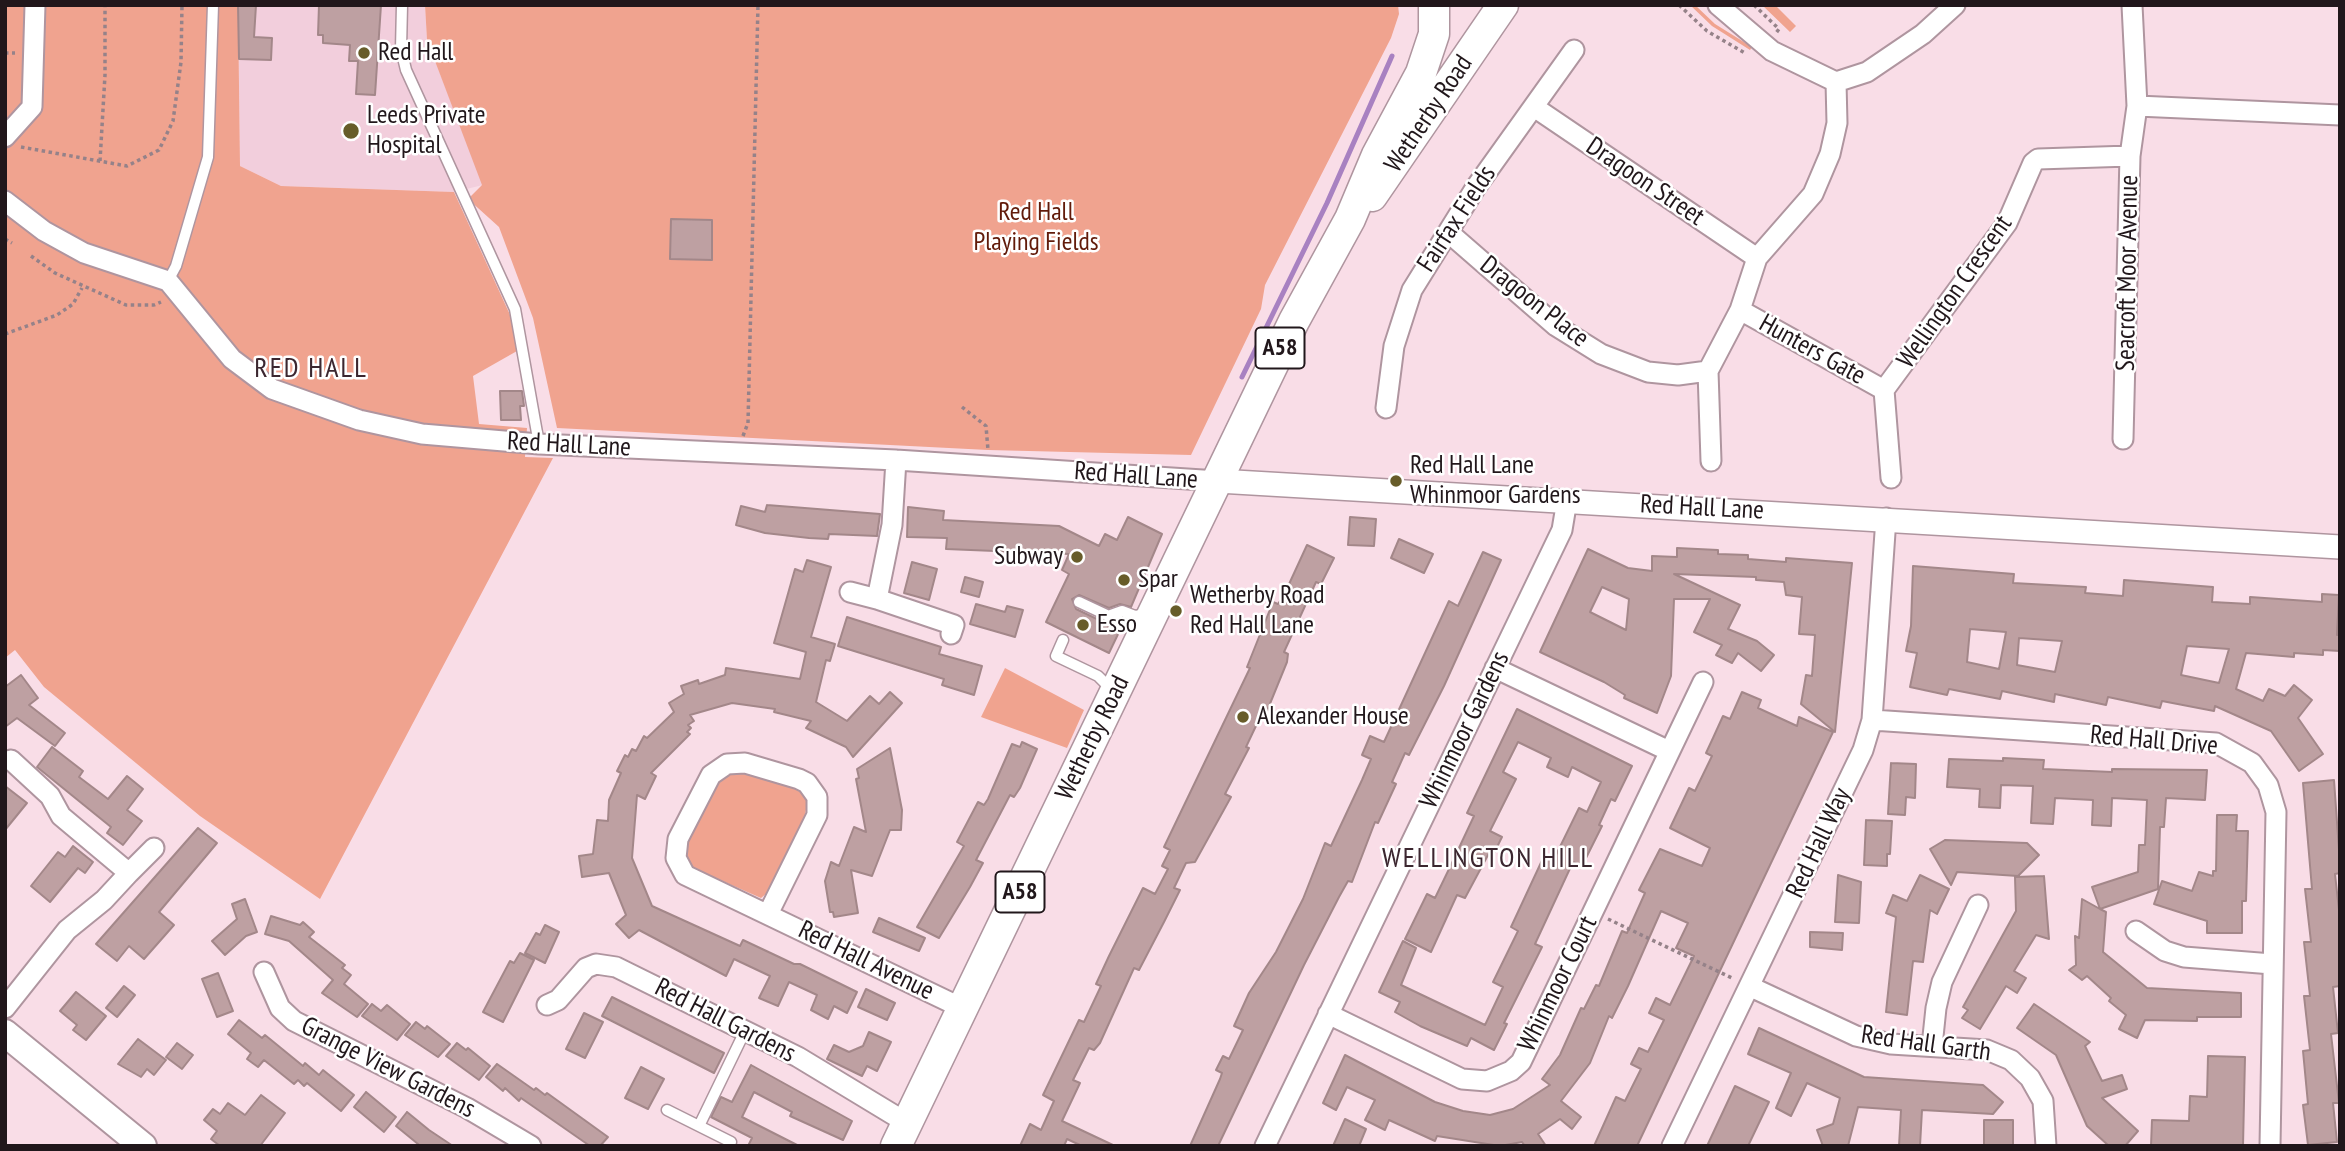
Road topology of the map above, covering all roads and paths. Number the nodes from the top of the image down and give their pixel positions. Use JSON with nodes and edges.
{"nodes":[{"id":1,"x":35,"y":5,"type":"edge"},
{"id":2,"x":105,"y":5,"type":"edge"},
{"id":3,"x":182,"y":5,"type":"edge"},
{"id":4,"x":213,"y":5,"type":"edge"},
{"id":5,"x":402,"y":5,"type":"edge"},
{"id":6,"x":758,"y":5,"type":"edge"},
{"id":7,"x":1434,"y":5,"type":"edge"},
{"id":8,"x":1503,"y":5,"type":"edge"},
{"id":9,"x":1679,"y":5,"type":"edge"},
{"id":10,"x":1754,"y":5,"type":"edge"},
{"id":11,"x":1955,"y":5,"type":"edge"},
{"id":12,"x":2132,"y":5,"type":"edge"},
{"id":13,"x":1723,"y":10,"type":"edge"},
{"id":14,"x":1773,"y":23,"type":"dead end"},
{"id":15,"x":1574,"y":50,"type":"dead end"},
{"id":16,"x":1747,"y":54,"type":"dead end"},
{"id":17,"x":1836,"y":82,"type":"junction"},
{"id":18,"x":2137,"y":106,"type":"junction"},
{"id":19,"x":1534,"y":107,"type":"junction"},
{"id":20,"x":2340,"y":115,"type":"edge"},
{"id":21,"x":11,"y":142,"type":"edge"},
{"id":22,"x":2130,"y":156,"type":"junction"},
{"id":23,"x":100,"y":161,"type":"junction"},
{"id":24,"x":5,"y":201,"type":"edge"},
{"id":25,"x":1350,"y":219,"type":"junction"},
{"id":26,"x":1448,"y":232,"type":"junction"},
{"id":27,"x":5,"y":239,"type":"edge"},
{"id":28,"x":12,"y":243,"type":"dead end"},
{"id":29,"x":31,"y":256,"type":"dead end"},
{"id":30,"x":1757,"y":258,"type":"junction"},
{"id":31,"x":82,"y":287,"type":"junction"},
{"id":32,"x":174,"y":287,"type":"junction"},
{"id":33,"x":1740,"y":310,"type":"junction"},
{"id":34,"x":5,"y":334,"type":"edge"},
{"id":35,"x":1708,"y":371,"type":"junction"},
{"id":36,"x":1884,"y":390,"type":"junction"},
{"id":37,"x":962,"y":407,"type":"dead end"},
{"id":38,"x":1386,"y":408,"type":"dead end"},
{"id":39,"x":2123,"y":439,"type":"dead end"},
{"id":40,"x":539,"y":444,"type":"junction"},
{"id":41,"x":737,"y":452,"type":"junction"},
{"id":42,"x":895,"y":460,"type":"junction"},
{"id":43,"x":1711,"y":461,"type":"dead end"},
{"id":44,"x":987,"y":466,"type":"junction"},
{"id":45,"x":1891,"y":478,"type":"dead end"},
{"id":46,"x":1217,"y":481,"type":"junction"},
{"id":47,"x":1567,"y":500,"type":"junction"},
{"id":48,"x":1886,"y":518,"type":"junction"},
{"id":49,"x":2340,"y":547,"type":"edge"},
{"id":50,"x":850,"y":592,"type":"dead end"},
{"id":51,"x":877,"y":599,"type":"junction"},
{"id":52,"x":1079,"y":603,"type":"dead end"},
{"id":53,"x":1108,"y":616,"type":"junction"},
{"id":54,"x":1148,"y":624,"type":"junction"},
{"id":55,"x":951,"y":634,"type":"dead end"},
{"id":56,"x":1063,"y":640,"type":"dead end"},
{"id":57,"x":1495,"y":668,"type":"junction"},
{"id":58,"x":1703,"y":682,"type":"dead end"},
{"id":59,"x":1115,"y":692,"type":"junction"},
{"id":60,"x":1872,"y":720,"type":"junction"},
{"id":61,"x":1669,"y":751,"type":"junction"},
{"id":62,"x":11,"y":759,"type":"edge"},
{"id":63,"x":154,"y":848,"type":"dead end"},
{"id":64,"x":129,"y":873,"type":"junction"},
{"id":65,"x":1978,"y":905,"type":"dead end"},
{"id":66,"x":1593,"y":912,"type":"junction"},
{"id":67,"x":768,"y":914,"type":"junction"},
{"id":68,"x":2136,"y":931,"type":"dead end"},
{"id":69,"x":2273,"y":964,"type":"junction"},
{"id":70,"x":264,"y":972,"type":"dead end"},
{"id":71,"x":1751,"y":987,"type":"junction"},
{"id":72,"x":547,"y":1005,"type":"dead end"},
{"id":73,"x":5,"y":1008,"type":"edge"},
{"id":74,"x":964,"y":1009,"type":"junction"},
{"id":75,"x":1328,"y":1014,"type":"junction"},
{"id":76,"x":745,"y":1031,"type":"junction"},
{"id":77,"x":5,"y":1033,"type":"edge"},
{"id":78,"x":1932,"y":1046,"type":"junction"},
{"id":79,"x":667,"y":1110,"type":"dead end"},
{"id":80,"x":699,"y":1126,"type":"junction"},
{"id":81,"x":902,"y":1134,"type":"edge"},
{"id":82,"x":731,"y":1142,"type":"dead end"},
{"id":83,"x":143,"y":1146,"type":"edge"},
{"id":84,"x":531,"y":1146,"type":"edge"},
{"id":85,"x":1265,"y":1146,"type":"edge"},
{"id":86,"x":1672,"y":1146,"type":"edge"},
{"id":87,"x":2046,"y":1146,"type":"edge"},
{"id":88,"x":2270,"y":1146,"type":"edge"}],
"edges":[{"from":1,"to":21,"type":"street"},
{"from":2,"to":23,"type":"path"},
{"from":3,"to":23,"type":"path"},
{"from":4,"to":32,"type":"lane"},
{"from":5,"to":40,"type":"lane"},
{"from":6,"to":41,"type":"path"},
{"from":7,"to":25,"type":"main road","name":"Wetherby Road","number":"A58"},
{"from":8,"to":25,"type":"main road","name":"Wetherby Road","number":"A58"},
{"from":9,"to":16,"type":"path"},
{"from":10,"to":14,"type":"path"},
{"from":11,"to":17,"type":"street"},
{"from":12,"to":18,"type":"street","name":"Seacroft Moor Avenue"},
{"from":13,"to":17,"type":"street"},
{"from":15,"to":19,"type":"street","name":"Fairfax Fields"},
{"from":17,"to":30,"type":"street"},
{"from":18,"to":20,"type":"street"},
{"from":18,"to":22,"type":"street","name":"Seacroft Moor Avenue"},
{"from":19,"to":26,"type":"street","name":"Fairfax Fields"},
{"from":19,"to":30,"type":"street","name":"Dragoon Street"},
{"from":21,"to":23,"type":"path"},
{"from":22,"to":36,"type":"street","name":"Wellington Crescent"},
{"from":22,"to":39,"type":"street","name":"Seacroft Moor Avenue"},
{"from":24,"to":32,"type":"street"},
{"from":25,"to":46,"type":"main road","name":"Wetherby Road","number":"A58"},
{"from":26,"to":35,"type":"street","name":"Dragoon Place"},
{"from":26,"to":38,"type":"street","name":"Fairfax Fields"},
{"from":27,"to":28,"type":"path"},
{"from":29,"to":31,"type":"path"},
{"from":30,"to":33,"type":"street"},
{"from":31,"to":32,"type":"path"},
{"from":31,"to":34,"type":"path"},
{"from":32,"to":40,"type":"street","name":"Red Hall Lane"},
{"from":33,"to":35,"type":"street"},
{"from":33,"to":36,"type":"street","name":"Hunters Gate"},
{"from":35,"to":43,"type":"street"},
{"from":36,"to":45,"type":"street","name":"Wellington Crescent"},
{"from":37,"to":44,"type":"path"},
{"from":40,"to":41,"type":"street","name":"Red Hall Lane"},
{"from":41,"to":42,"type":"street","name":"Red Hall Lane"},
{"from":42,"to":44,"type":"street","name":"Red Hall Lane"},
{"from":42,"to":51,"type":"street"},
{"from":44,"to":46,"type":"street","name":"Red Hall Lane"},
{"from":46,"to":47,"type":"street","name":"Red Hall Lane"},
{"from":46,"to":54,"type":"main road","name":"Wetherby Road","number":"A58"},
{"from":47,"to":48,"type":"street","name":"Red Hall Lane"},
{"from":47,"to":57,"type":"street","name":"Whinmoor Gardens"},
{"from":48,"to":49,"type":"street","name":"Red Hall Lane"},
{"from":48,"to":60,"type":"street","name":"Red Hall Way"},
{"from":50,"to":51,"type":"street"},
{"from":51,"to":55,"type":"street"},
{"from":52,"to":53,"type":"lane"},
{"from":53,"to":54,"type":"lane"},
{"from":53,"to":54,"type":"lane"},
{"from":54,"to":59,"type":"main road","name":"Wetherby Road","number":"A58"},
{"from":56,"to":59,"type":"lane"},
{"from":57,"to":61,"type":"street"},
{"from":57,"to":75,"type":"street","name":"Whinmoor Gardens"},
{"from":58,"to":61,"type":"street","name":"Whinmoor Court"},
{"from":59,"to":74,"type":"main road","name":"Wetherby Road","number":"A58"},
{"from":60,"to":69,"type":"street","name":"Red Hall Drive"},
{"from":60,"to":71,"type":"street","name":"Red Hall Way"},
{"from":61,"to":66,"type":"street","name":"Whinmoor Court"},
{"from":62,"to":64,"type":"street"},
{"from":63,"to":64,"type":"street"},
{"from":64,"to":73,"type":"street"},
{"from":65,"to":78,"type":"street"},
{"from":66,"to":71,"type":"path"},
{"from":66,"to":75,"type":"street","name":"Whinmoor Court"},
{"from":67,"to":67,"type":"street","name":"Red Hall Avenue"},
{"from":67,"to":74,"type":"street","name":"Red Hall Avenue"},
{"from":68,"to":69,"type":"street"},
{"from":69,"to":88,"type":"street","name":"Red Hall Drive"},
{"from":70,"to":84,"type":"street","name":"Grange View Gardens"},
{"from":71,"to":78,"type":"street","name":"Red Hall Garth"},
{"from":71,"to":86,"type":"street","name":"Red Hall Way"},
{"from":72,"to":76,"type":"street","name":"Red Hall Gardens"},
{"from":74,"to":81,"type":"main road","name":"Wetherby Road","number":"A58"},
{"from":75,"to":85,"type":"street","name":"Whinmoor Gardens"},
{"from":76,"to":80,"type":"lane"},
{"from":76,"to":81,"type":"street","name":"Red Hall Gardens"},
{"from":77,"to":83,"type":"main road"},
{"from":78,"to":87,"type":"street","name":"Red Hall Garth"},
{"from":79,"to":80,"type":"lane"},
{"from":80,"to":82,"type":"lane"}]}
